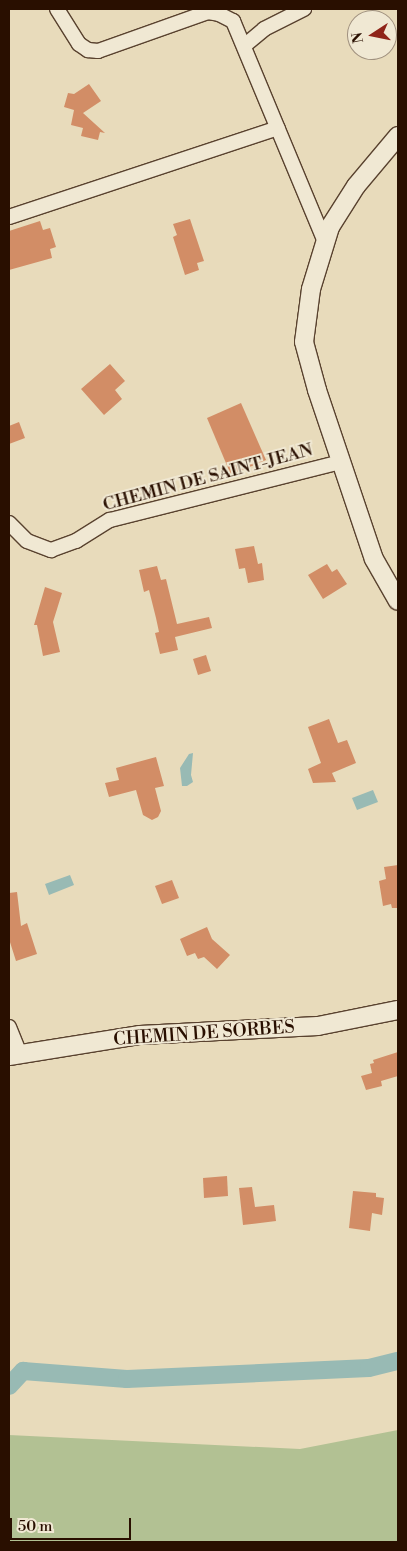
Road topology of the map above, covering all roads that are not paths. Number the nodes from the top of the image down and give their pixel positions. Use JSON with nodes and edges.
{"nodes":[{"id":1,"x":58,"y":9,"type":"edge"},
{"id":2,"x":304,"y":9,"type":"edge"},
{"id":3,"x":244,"y":46,"type":"junction"},
{"id":4,"x":278,"y":128,"type":"junction"},
{"id":5,"x":398,"y":136,"type":"edge"},
{"id":6,"x":9,"y":217,"type":"edge"},
{"id":7,"x":325,"y":242,"type":"junction"},
{"id":8,"x":341,"y":462,"type":"junction"},
{"id":9,"x":9,"y":523,"type":"edge"},
{"id":10,"x":398,"y":601,"type":"edge"},
{"id":11,"x":398,"y":1010,"type":"edge"},
{"id":12,"x":9,"y":1027,"type":"edge"},
{"id":13,"x":14,"y":1055,"type":"edge"}],
"edges":[{"from":1,"to":3,"type":"street"},
{"from":2,"to":3,"type":"street"},
{"from":3,"to":4,"type":"street"},
{"from":4,"to":6,"type":"street"},
{"from":4,"to":7,"type":"street"},
{"from":5,"to":7,"type":"street"},
{"from":7,"to":8,"type":"street"},
{"from":8,"to":9,"type":"street","name":"CHEMIN DE SAINT-JEAN"},
{"from":8,"to":10,"type":"street"},
{"from":11,"to":13,"type":"street","name":"CHEMIN DE SORBES"},
{"from":12,"to":13,"type":"street"}]}
